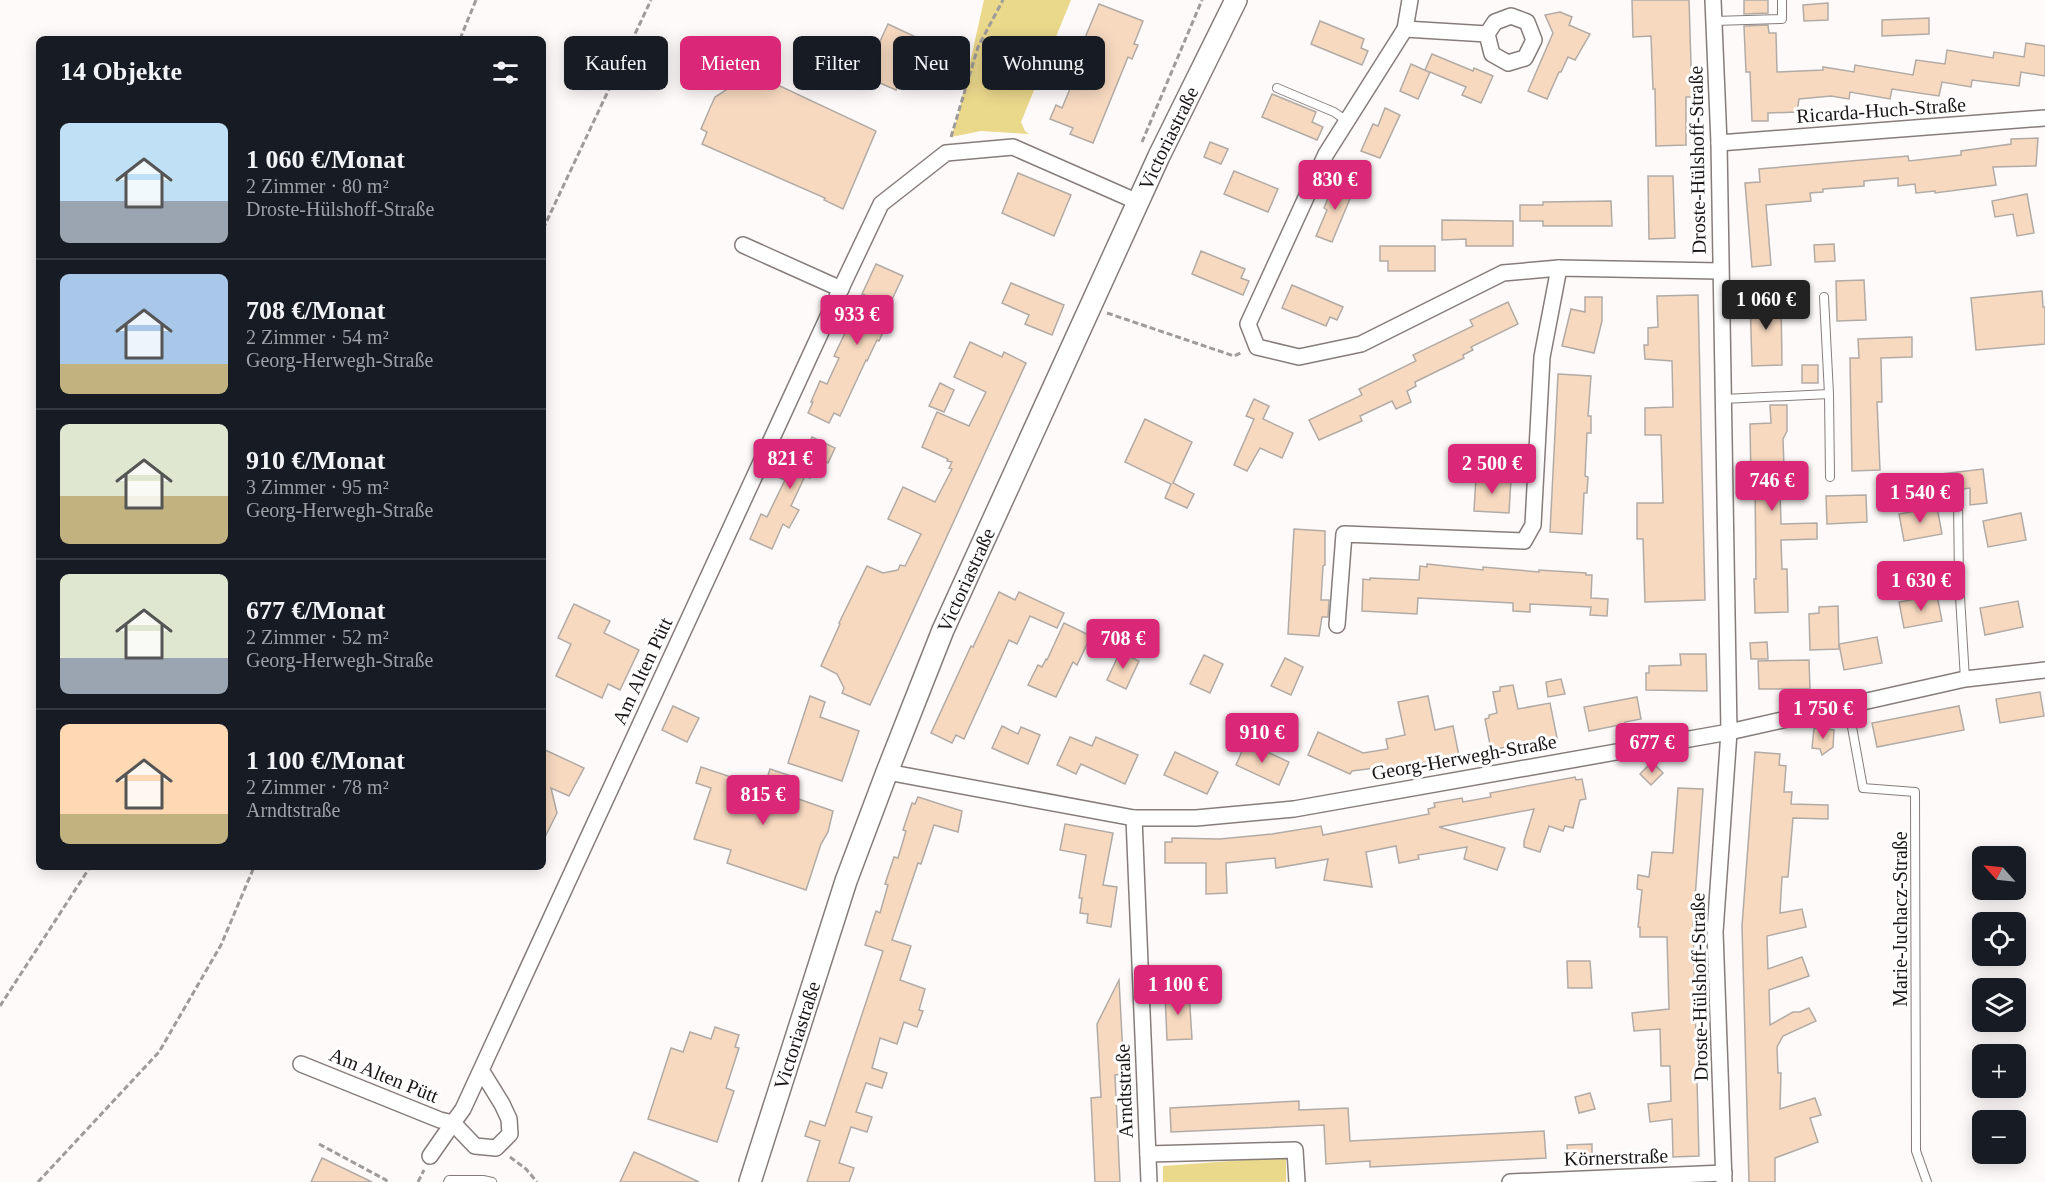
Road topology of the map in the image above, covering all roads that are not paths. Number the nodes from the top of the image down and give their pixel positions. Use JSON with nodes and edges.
{"nodes":[{"id":1,"x":1236,"y":0,"type":"edge"},
{"id":2,"x":1410,"y":0,"type":"edge"},
{"id":3,"x":1713,"y":0,"type":"edge"},
{"id":4,"x":1782,"y":0,"type":"edge"},
{"id":5,"x":1714,"y":21,"type":"junction"},
{"id":6,"x":1406,"y":29,"type":"junction"},
{"id":7,"x":1487,"y":34,"type":"dead end"},
{"id":8,"x":1277,"y":88,"type":"dead end"},
{"id":9,"x":2045,"y":118,"type":"edge"},
{"id":10,"x":1347,"y":121,"type":"junction"},
{"id":11,"x":1719,"y":143,"type":"junction"},
{"id":12,"x":1138,"y":202,"type":"junction"},
{"id":13,"x":743,"y":245,"type":"dead end"},
{"id":14,"x":1559,"y":268,"type":"junction"},
{"id":15,"x":1720,"y":271,"type":"junction"},
{"id":16,"x":841,"y":289,"type":"junction"},
{"id":17,"x":1824,"y":297,"type":"dead end"},
{"id":18,"x":1829,"y":394,"type":"junction"},
{"id":19,"x":1723,"y":399,"type":"junction"},
{"id":20,"x":1830,"y":477,"type":"dead end"},
{"id":21,"x":1958,"y":501,"type":"dead end"},
{"id":22,"x":1337,"y":625,"type":"dead end"},
{"id":23,"x":2045,"y":670,"type":"edge"},
{"id":24,"x":1965,"y":679,"type":"junction"},
{"id":25,"x":1848,"y":705,"type":"junction"},
{"id":26,"x":1729,"y":732,"type":"junction"},
{"id":27,"x":886,"y":772,"type":"junction"},
{"id":28,"x":1134,"y":818,"type":"junction"},
{"id":29,"x":301,"y":1064,"type":"dead end"},
{"id":30,"x":481,"y":1070,"type":"junction"},
{"id":31,"x":453,"y":1123,"type":"junction"},
{"id":32,"x":1148,"y":1154,"type":"junction"},
{"id":33,"x":430,"y":1156,"type":"dead end"},
{"id":34,"x":1724,"y":1178,"type":"edge"},
{"id":35,"x":448,"y":1182,"type":"edge"},
{"id":36,"x":492,"y":1182,"type":"edge"},
{"id":37,"x":750,"y":1182,"type":"edge"},
{"id":38,"x":1149,"y":1182,"type":"edge"},
{"id":39,"x":1297,"y":1182,"type":"edge"},
{"id":40,"x":1510,"y":1182,"type":"edge"},
{"id":41,"x":1927,"y":1182,"type":"edge"}],
"edges":[{"from":1,"to":12,"type":"main road","name":"Victoriastraße"},
{"from":2,"to":6,"type":"street"},
{"from":3,"to":5,"type":"street","name":"Droste-Hülshoff-Straße"},
{"from":4,"to":5,"type":"lane"},
{"from":5,"to":11,"type":"street","name":"Droste-Hülshoff-Straße"},
{"from":6,"to":7,"type":"street"},
{"from":6,"to":10,"type":"street"},
{"from":8,"to":10,"type":"lane"},
{"from":9,"to":11,"type":"street","name":"Ricarda-Huch-Straße"},
{"from":10,"to":14,"type":"street"},
{"from":11,"to":15,"type":"street","name":"Droste-Hülshoff-Straße"},
{"from":12,"to":16,"type":"street","name":"Am Alten Pütt"},
{"from":12,"to":27,"type":"main road","name":"Victoriastraße"},
{"from":13,"to":16,"type":"street"},
{"from":14,"to":15,"type":"street"},
{"from":14,"to":22,"type":"street"},
{"from":15,"to":19,"type":"street","name":"Droste-Hülshoff-Straße"},
{"from":16,"to":30,"type":"street","name":"Am Alten Pütt"},
{"from":17,"to":18,"type":"lane"},
{"from":18,"to":19,"type":"lane"},
{"from":18,"to":20,"type":"lane"},
{"from":19,"to":26,"type":"street","name":"Droste-Hülshoff-Straße"},
{"from":21,"to":24,"type":"lane"},
{"from":23,"to":24,"type":"street","name":"Georg-Herwegh-Straße"},
{"from":24,"to":25,"type":"street","name":"Georg-Herwegh-Straße"},
{"from":25,"to":26,"type":"street","name":"Georg-Herwegh-Straße"},
{"from":25,"to":41,"type":"lane","name":"Marie-Juchacz-Straße"},
{"from":26,"to":28,"type":"street","name":"Georg-Herwegh-Straße"},
{"from":26,"to":34,"type":"street","name":"Droste-Hülshoff-Straße"},
{"from":27,"to":28,"type":"street","name":"Georg-Herwegh-Straße"},
{"from":27,"to":37,"type":"main road","name":"Victoriastraße"},
{"from":28,"to":32,"type":"street","name":"Arndtstraße"},
{"from":29,"to":31,"type":"street","name":"Am Alten Pütt"},
{"from":30,"to":31,"type":"street","name":"Am Alten Pütt"},
{"from":30,"to":31,"type":"street","name":"Am Alten Pütt"},
{"from":31,"to":33,"type":"street","name":"Am Alten Pütt"},
{"from":32,"to":38,"type":"street","name":"Arndtstraße"},
{"from":32,"to":39,"type":"street"},
{"from":34,"to":40,"type":"street","name":"Körnerstraße"},
{"from":35,"to":36,"type":"lane"}]}
